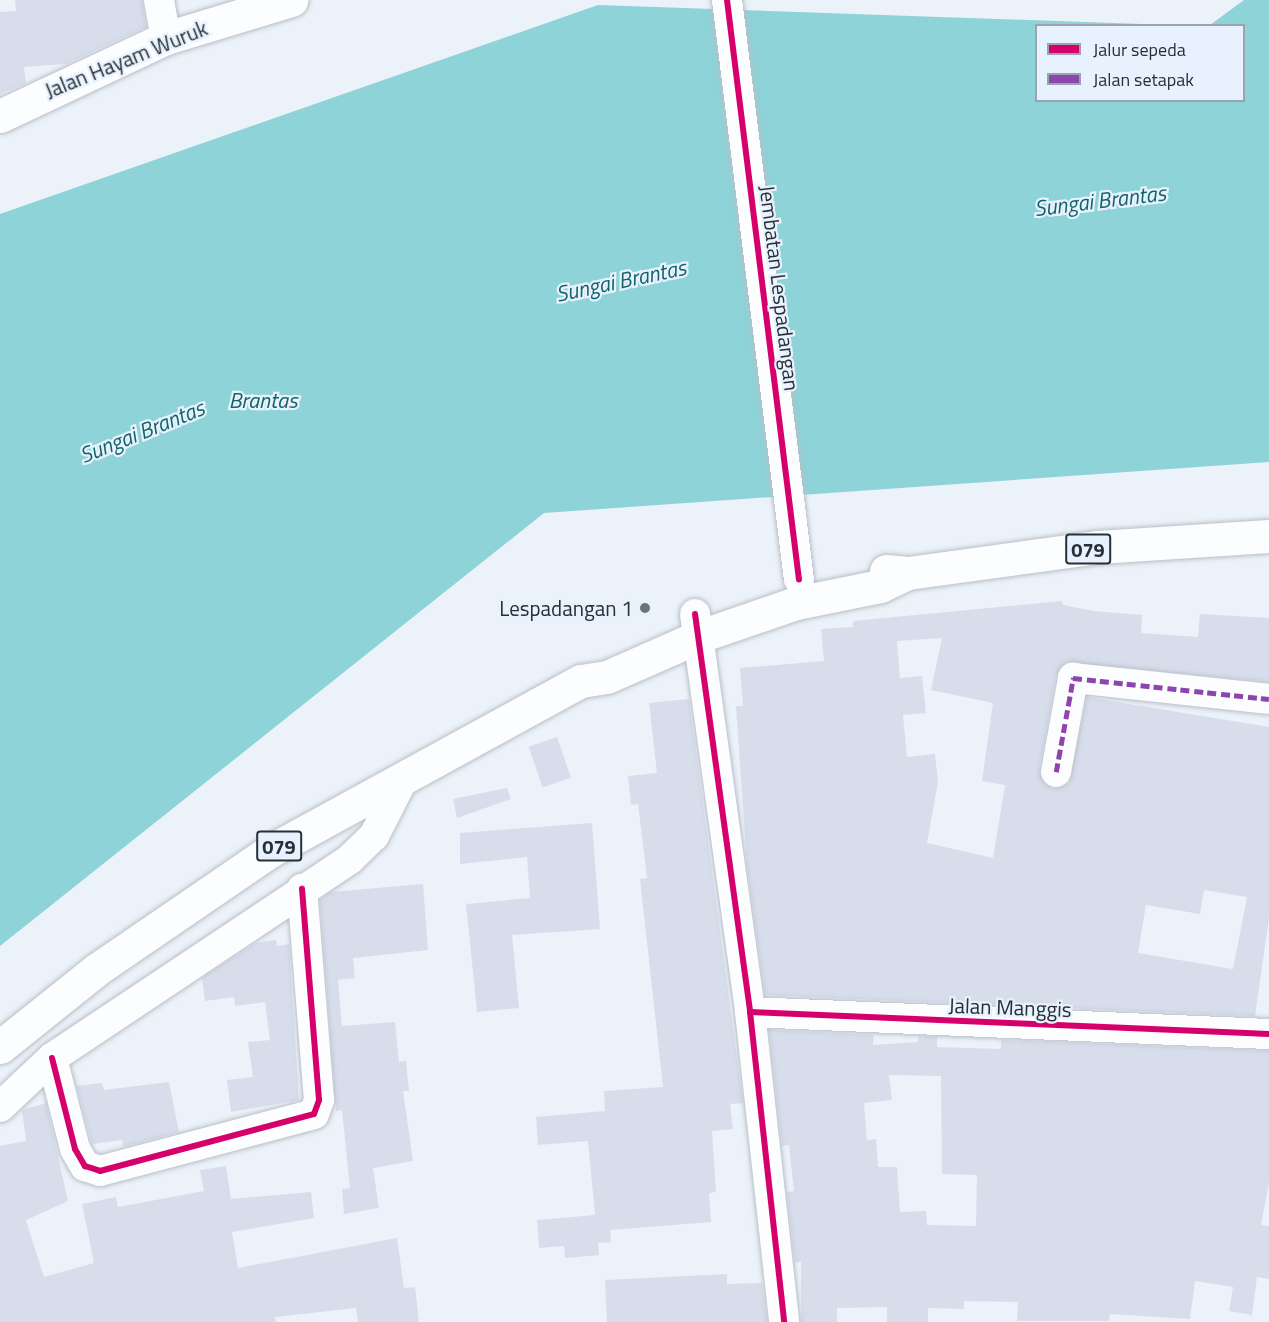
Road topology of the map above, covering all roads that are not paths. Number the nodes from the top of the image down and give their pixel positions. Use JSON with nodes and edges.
{"nodes":[{"id":1,"x":291,"y":0,"type":"edge"},
{"id":2,"x":727,"y":0,"type":"edge"},
{"id":3,"x":743,"y":0,"type":"edge"},
{"id":4,"x":163,"y":19,"type":"edge"},
{"id":5,"x":0,"y":116,"type":"edge"},
{"id":6,"x":1269,"y":536,"type":"edge"},
{"id":7,"x":808,"y":569,"type":"junction"},
{"id":8,"x":908,"y":573,"type":"junction"},
{"id":9,"x":697,"y":625,"type":"junction"},
{"id":10,"x":1269,"y":699,"type":"edge"},
{"id":11,"x":1056,"y":772,"type":"dead end"},
{"id":12,"x":403,"y":779,"type":"junction"},
{"id":13,"x":302,"y":889,"type":"junction"},
{"id":14,"x":750,"y":1012,"type":"junction"},
{"id":15,"x":1269,"y":1034,"type":"edge"},
{"id":16,"x":0,"y":1047,"type":"edge"},
{"id":17,"x":52,"y":1058,"type":"junction"},
{"id":18,"x":0,"y":1107,"type":"edge"},
{"id":19,"x":784,"y":1322,"type":"edge"}],
"edges":[{"from":1,"to":4,"type":"main road","name":"Jalan Hayam Wuruk"},
{"from":2,"to":7,"type":"street","name":"Jembatan Lespadangan"},
{"from":3,"to":7,"type":"street","name":"Jembatan Lespadangan"},
{"from":4,"to":5,"type":"main road","name":"Jalan Hayam Wuruk"},
{"from":6,"to":8,"type":"main road","number":"079"},
{"from":7,"to":8,"type":"main road","number":"079"},
{"from":7,"to":9,"type":"main road","number":"079"},
{"from":8,"to":9,"type":"main road","number":"079"},
{"from":9,"to":12,"type":"main road","number":"079"},
{"from":9,"to":14,"type":"street"},
{"from":10,"to":11,"type":"street"},
{"from":12,"to":13,"type":"street"},
{"from":12,"to":16,"type":"main road","number":"079"},
{"from":13,"to":17,"type":"street"},
{"from":13,"to":17,"type":"street"},
{"from":14,"to":15,"type":"street","name":"Jalan Manggis"},
{"from":14,"to":19,"type":"street"},
{"from":17,"to":18,"type":"street"}]}
